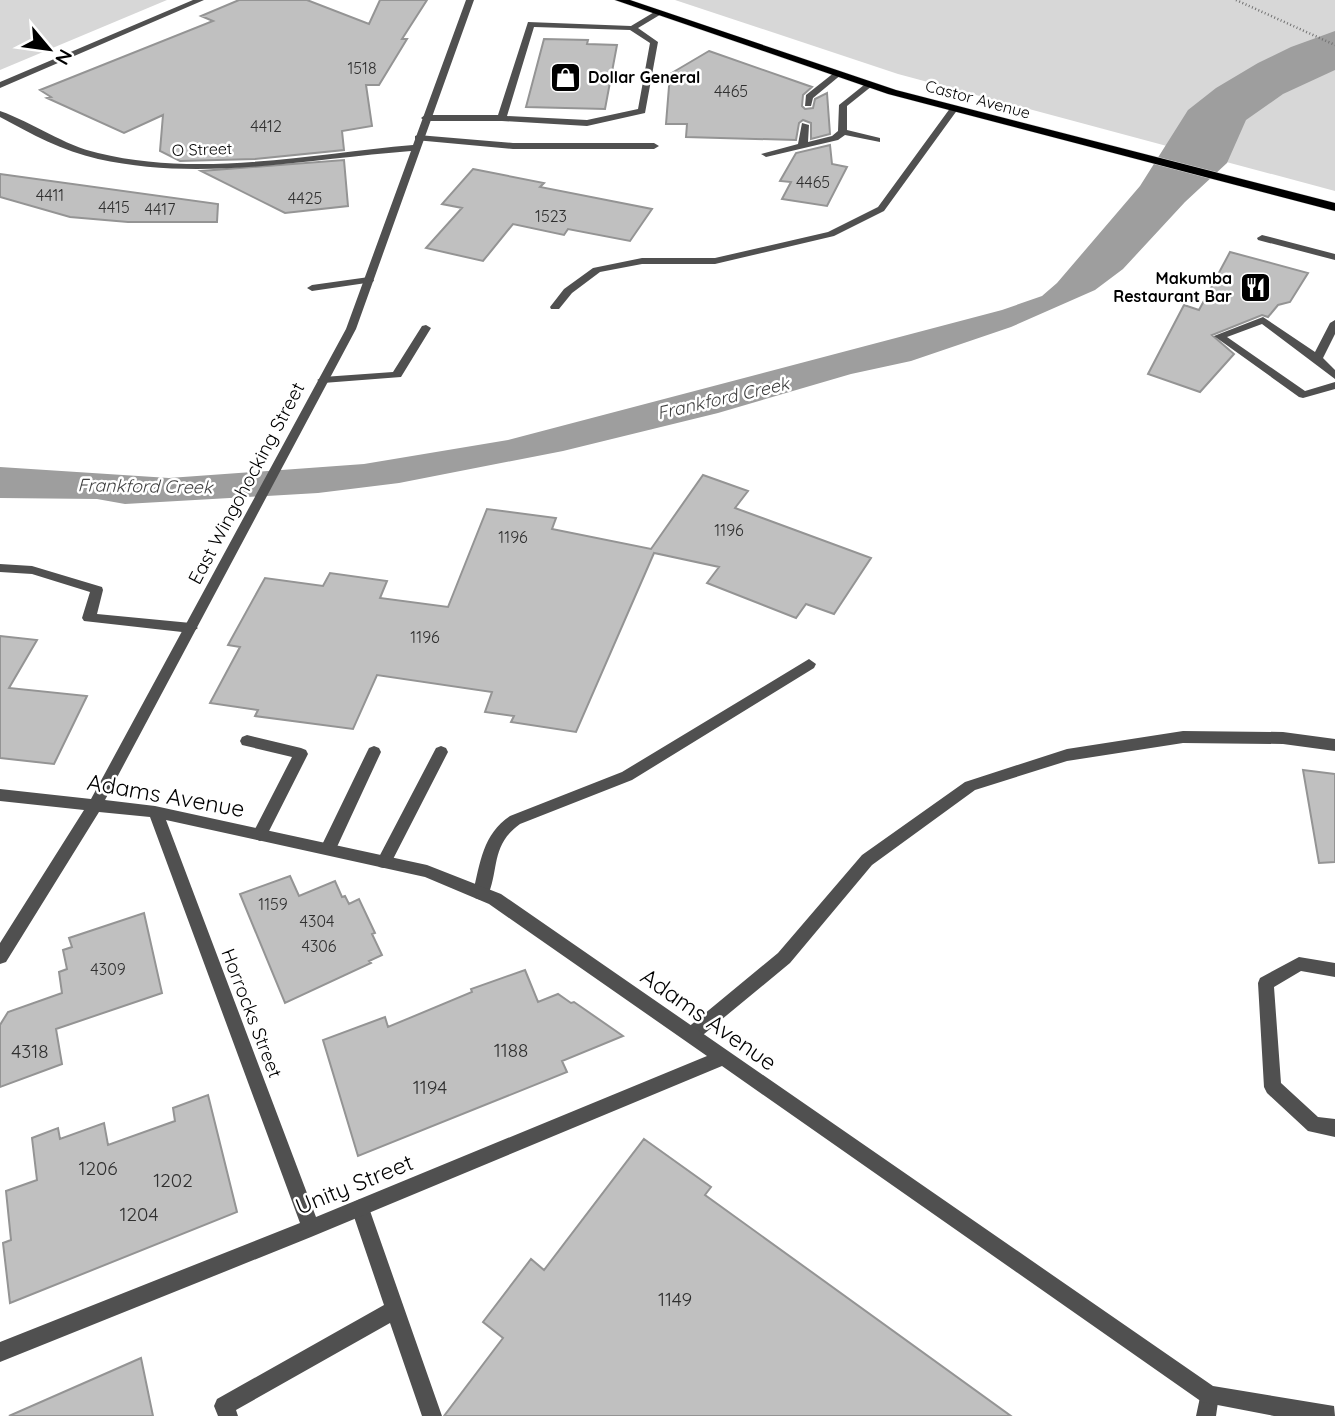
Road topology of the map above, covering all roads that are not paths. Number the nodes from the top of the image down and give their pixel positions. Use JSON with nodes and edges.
{"nodes":[{"id":1,"x":201,"y":0,"type":"edge"},
{"id":2,"x":470,"y":0,"type":"edge"},
{"id":3,"x":620,"y":0,"type":"edge"},
{"id":4,"x":659,"y":13,"type":"junction"},
{"id":5,"x":632,"y":28,"type":"junction"},
{"id":6,"x":838,"y":74,"type":"junction"},
{"id":7,"x":869,"y":84,"type":"junction"},
{"id":8,"x":0,"y":85,"type":"edge"},
{"id":9,"x":808,"y":104,"type":"dead end"},
{"id":10,"x":954,"y":108,"type":"junction"},
{"id":11,"x":0,"y":114,"type":"edge"},
{"id":12,"x":425,"y":118,"type":"junction"},
{"id":13,"x":502,"y":118,"type":"junction"},
{"id":14,"x":805,"y":125,"type":"dead end"},
{"id":15,"x":843,"y":132,"type":"junction"},
{"id":16,"x":877,"y":139,"type":"dead end"},
{"id":17,"x":417,"y":143,"type":"junction"},
{"id":18,"x":803,"y":145,"type":"junction"},
{"id":19,"x":654,"y":146,"type":"dead end"},
{"id":20,"x":766,"y":154,"type":"dead end"},
{"id":21,"x":1335,"y":206,"type":"edge"},
{"id":22,"x":1262,"y":238,"type":"dead end"},
{"id":23,"x":1335,"y":257,"type":"edge"},
{"id":24,"x":369,"y":280,"type":"junction"},
{"id":25,"x":312,"y":288,"type":"dead end"},
{"id":26,"x":555,"y":307,"type":"dead end"},
{"id":27,"x":1335,"y":323,"type":"edge"},
{"id":28,"x":426,"y":328,"type":"dead end"},
{"id":29,"x":1317,"y":359,"type":"junction"},
{"id":30,"x":1335,"y":376,"type":"edge"},
{"id":31,"x":323,"y":380,"type":"junction"},
{"id":32,"x":1335,"y":385,"type":"edge"},
{"id":33,"x":0,"y":568,"type":"edge"},
{"id":34,"x":191,"y":628,"type":"junction"},
{"id":35,"x":809,"y":664,"type":"dead end"},
{"id":36,"x":247,"y":741,"type":"dead end"},
{"id":37,"x":1335,"y":745,"type":"edge"},
{"id":38,"x":374,"y":752,"type":"dead end"},
{"id":39,"x":441,"y":752,"type":"dead end"},
{"id":40,"x":0,"y":795,"type":"edge"},
{"id":41,"x":94,"y":805,"type":"junction"},
{"id":42,"x":155,"y":812,"type":"junction"},
{"id":43,"x":260,"y":835,"type":"junction"},
{"id":44,"x":328,"y":849,"type":"junction"},
{"id":45,"x":384,"y":862,"type":"junction"},
{"id":46,"x":481,"y":893,"type":"junction"},
{"id":47,"x":0,"y":957,"type":"edge"},
{"id":48,"x":1335,"y":970,"type":"edge"},
{"id":49,"x":692,"y":1034,"type":"junction"},
{"id":50,"x":725,"y":1057,"type":"junction"},
{"id":51,"x":1335,"y":1128,"type":"edge"},
{"id":52,"x":360,"y":1208,"type":"junction"},
{"id":53,"x":311,"y":1228,"type":"junction"},
{"id":54,"x":395,"y":1310,"type":"junction"},
{"id":55,"x":0,"y":1352,"type":"edge"},
{"id":56,"x":1209,"y":1395,"type":"junction"},
{"id":57,"x":228,"y":1416,"type":"edge"},
{"id":58,"x":432,"y":1416,"type":"edge"},
{"id":59,"x":1206,"y":1416,"type":"edge"},
{"id":60,"x":1334,"y":1416,"type":"edge"}],
"edges":[{"from":1,"to":8,"type":"street"},
{"from":2,"to":12,"type":"street","name":"East Wingohocking Street"},
{"from":3,"to":4,"type":"main road","name":"Castor Avenue"},
{"from":4,"to":5,"type":"street"},
{"from":4,"to":6,"type":"main road","name":"Castor Avenue"},
{"from":5,"to":13,"type":"street"},
{"from":5,"to":13,"type":"street"},
{"from":6,"to":7,"type":"main road","name":"Castor Avenue"},
{"from":6,"to":9,"type":"street"},
{"from":7,"to":10,"type":"main road","name":"Castor Avenue"},
{"from":7,"to":15,"type":"street"},
{"from":10,"to":21,"type":"main road","name":"Castor Avenue"},
{"from":10,"to":26,"type":"street"},
{"from":11,"to":17,"type":"street","name":"O Street"},
{"from":12,"to":13,"type":"street"},
{"from":12,"to":17,"type":"street","name":"East Wingohocking Street"},
{"from":14,"to":18,"type":"street"},
{"from":15,"to":16,"type":"street"},
{"from":15,"to":18,"type":"street"},
{"from":17,"to":19,"type":"street","name":"O Street"},
{"from":17,"to":24,"type":"street","name":"East Wingohocking Street"},
{"from":18,"to":20,"type":"street"},
{"from":22,"to":23,"type":"street"},
{"from":24,"to":25,"type":"street"},
{"from":24,"to":31,"type":"street","name":"East Wingohocking Street"},
{"from":27,"to":29,"type":"street"},
{"from":28,"to":31,"type":"street"},
{"from":29,"to":30,"type":"street"},
{"from":29,"to":32,"type":"street"},
{"from":31,"to":34,"type":"street","name":"East Wingohocking Street"},
{"from":33,"to":34,"type":"street"},
{"from":34,"to":41,"type":"street","name":"East Wingohocking Street"},
{"from":35,"to":46,"type":"street"},
{"from":36,"to":43,"type":"street"},
{"from":37,"to":49,"type":"street"},
{"from":38,"to":44,"type":"street"},
{"from":39,"to":45,"type":"street"},
{"from":40,"to":41,"type":"street","name":"Adams Avenue"},
{"from":41,"to":42,"type":"street","name":"Adams Avenue"},
{"from":41,"to":47,"type":"street","name":"East Wingohocking Street"},
{"from":42,"to":43,"type":"street","name":"Adams Avenue"},
{"from":42,"to":53,"type":"street","name":"Horrocks Street"},
{"from":43,"to":44,"type":"street","name":"Adams Avenue"},
{"from":44,"to":45,"type":"street","name":"Adams Avenue"},
{"from":45,"to":46,"type":"street","name":"Adams Avenue"},
{"from":46,"to":49,"type":"street","name":"Adams Avenue"},
{"from":48,"to":51,"type":"street"},
{"from":49,"to":50,"type":"street","name":"Adams Avenue"},
{"from":50,"to":52,"type":"street","name":"Unity Street"},
{"from":50,"to":56,"type":"street","name":"Adams Avenue"},
{"from":52,"to":53,"type":"street","name":"Unity Street"},
{"from":52,"to":54,"type":"street"},
{"from":53,"to":55,"type":"street","name":"Unity Street"},
{"from":54,"to":57,"type":"street"},
{"from":54,"to":58,"type":"street"},
{"from":56,"to":59,"type":"street"},
{"from":56,"to":60,"type":"street","name":"Adams Avenue"}]}
